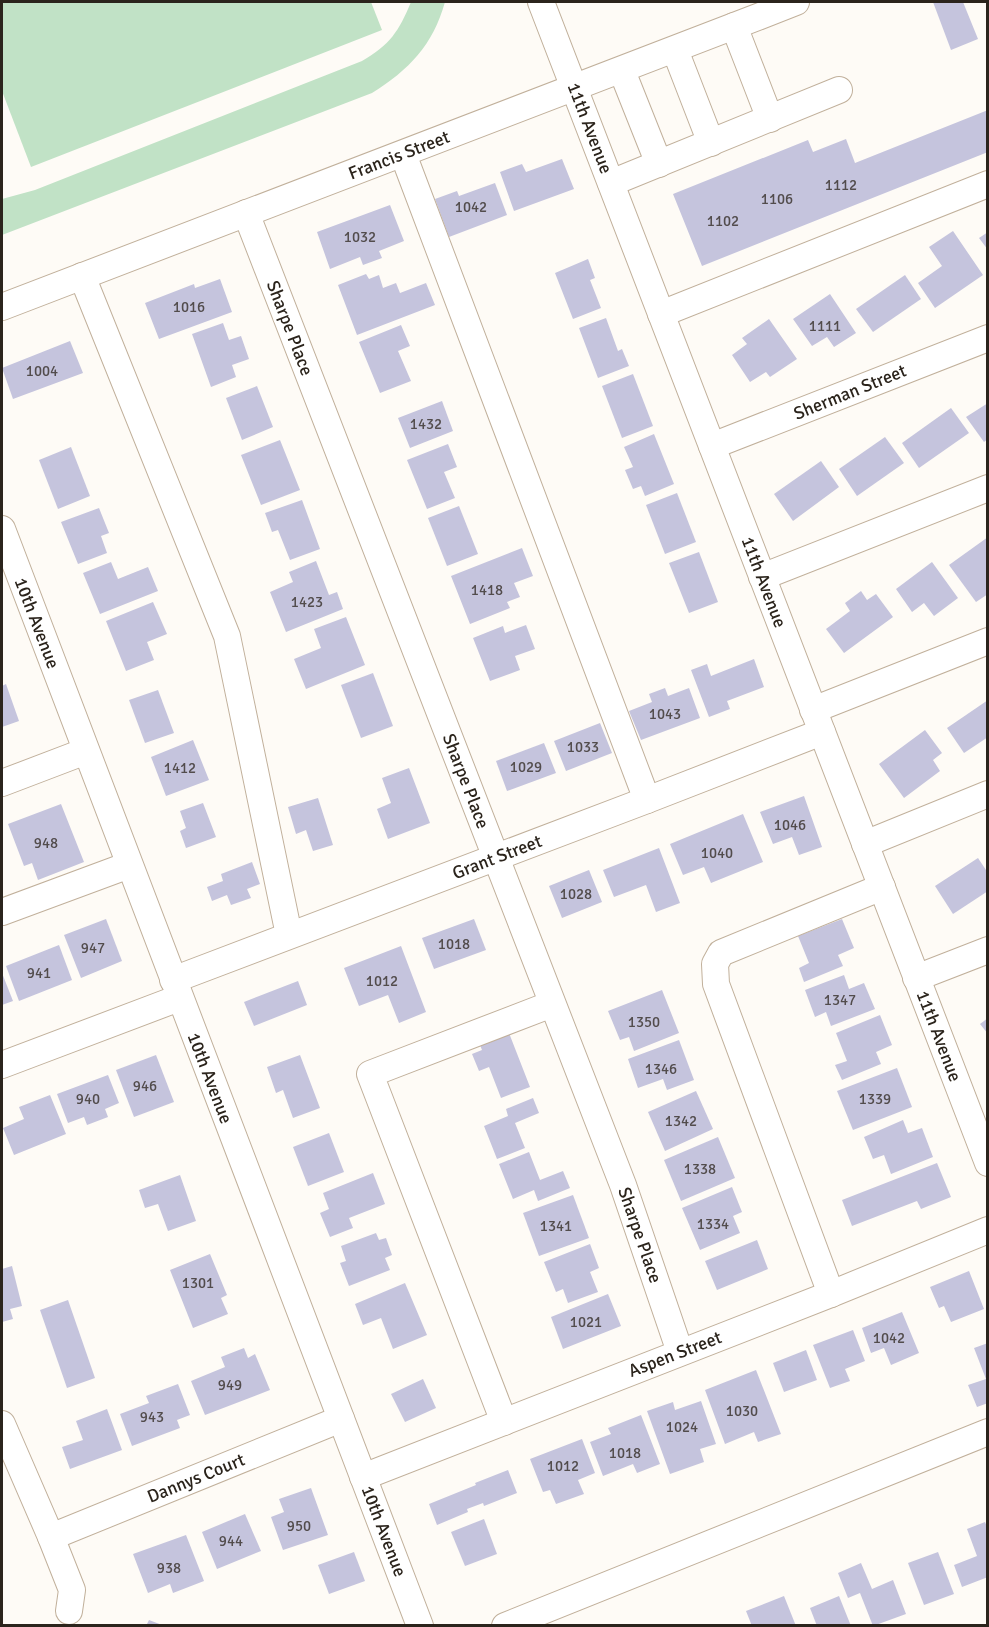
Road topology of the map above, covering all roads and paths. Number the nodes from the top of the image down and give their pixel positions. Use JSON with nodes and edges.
{"nodes":[{"id":1,"x":541,"y":2,"type":"edge"},
{"id":2,"x":796,"y":2,"type":"edge"},
{"id":3,"x":734,"y":26,"type":"junction"},
{"id":4,"x":675,"y":50,"type":"junction"},
{"id":5,"x":622,"y":71,"type":"junction"},
{"id":6,"x":575,"y":90,"type":"junction"},
{"id":7,"x":839,"y":90,"type":"dead end"},
{"id":8,"x":770,"y":118,"type":"junction"},
{"id":9,"x":711,"y":143,"type":"junction"},
{"id":10,"x":403,"y":154,"type":"junction"},
{"id":11,"x":659,"y":164,"type":"junction"},
{"id":12,"x":611,"y":183,"type":"junction"},
{"id":13,"x":987,"y":184,"type":"edge"},
{"id":14,"x":246,"y":213,"type":"junction"},
{"id":15,"x":82,"y":276,"type":"junction"},
{"id":16,"x":2,"y":307,"type":"edge"},
{"id":17,"x":661,"y":314,"type":"junction"},
{"id":18,"x":987,"y":338,"type":"edge"},
{"id":19,"x":712,"y":446,"type":"junction"},
{"id":20,"x":987,"y":488,"type":"edge"},
{"id":21,"x":2,"y":529,"type":"edge"},
{"id":22,"x":762,"y":577,"type":"junction"},
{"id":23,"x":987,"y":641,"type":"edge"},
{"id":24,"x":818,"y":721,"type":"junction"},
{"id":25,"x":86,"y":751,"type":"junction"},
{"id":26,"x":2,"y":783,"type":"edge"},
{"id":27,"x":987,"y":794,"type":"edge"},
{"id":28,"x":647,"y":800,"type":"junction"},
{"id":29,"x":865,"y":843,"type":"junction"},
{"id":30,"x":496,"y":858,"type":"junction"},
{"id":31,"x":129,"y":865,"type":"junction"},
{"id":32,"x":882,"y":887,"type":"junction"},
{"id":33,"x":2,"y":912,"type":"edge"},
{"id":34,"x":289,"y":935,"type":"junction"},
{"id":35,"x":987,"y":950,"type":"edge"},
{"id":36,"x":916,"y":978,"type":"junction"},
{"id":37,"x":176,"y":989,"type":"junction"},
{"id":38,"x":552,"y":1004,"type":"junction"},
{"id":39,"x":2,"y":1065,"type":"edge"},
{"id":40,"x":976,"y":1101,"type":"edge"},
{"id":41,"x":987,"y":1163,"type":"edge"},
{"id":42,"x":987,"y":1230,"type":"edge"},
{"id":43,"x":831,"y":1294,"type":"junction"},
{"id":44,"x":680,"y":1352,"type":"junction"},
{"id":45,"x":341,"y":1419,"type":"junction"},
{"id":46,"x":504,"y":1422,"type":"junction"},
{"id":47,"x":2,"y":1424,"type":"edge"},
{"id":48,"x":987,"y":1431,"type":"edge"},
{"id":49,"x":363,"y":1477,"type":"junction"},
{"id":50,"x":51,"y":1537,"type":"junction"},
{"id":51,"x":69,"y":1611,"type":"dead end"},
{"id":52,"x":420,"y":1626,"type":"edge"},
{"id":53,"x":505,"y":1626,"type":"edge"}],
"edges":[{"from":1,"to":6,"type":"street","name":"11th Avenue"},
{"from":2,"to":3,"type":"street","name":"Francis Street"},
{"from":3,"to":4,"type":"street","name":"Francis Street"},
{"from":3,"to":8,"type":"street"},
{"from":4,"to":5,"type":"street","name":"Francis Street"},
{"from":4,"to":9,"type":"street"},
{"from":5,"to":6,"type":"street","name":"Francis Street"},
{"from":5,"to":11,"type":"street"},
{"from":6,"to":10,"type":"street","name":"Francis Street"},
{"from":6,"to":12,"type":"street","name":"11th Avenue"},
{"from":7,"to":8,"type":"street"},
{"from":8,"to":9,"type":"street"},
{"from":9,"to":11,"type":"street"},
{"from":10,"to":14,"type":"street","name":"Francis Street"},
{"from":10,"to":28,"type":"street"},
{"from":11,"to":12,"type":"street"},
{"from":12,"to":17,"type":"street","name":"11th Avenue"},
{"from":13,"to":17,"type":"street"},
{"from":14,"to":15,"type":"street","name":"Francis Street"},
{"from":14,"to":30,"type":"street","name":"Sharpe Place"},
{"from":15,"to":16,"type":"street","name":"Francis Street"},
{"from":15,"to":34,"type":"street"},
{"from":17,"to":19,"type":"street","name":"11th Avenue"},
{"from":18,"to":19,"type":"street","name":"Sherman Street"},
{"from":19,"to":22,"type":"street","name":"11th Avenue"},
{"from":20,"to":22,"type":"street"},
{"from":21,"to":25,"type":"street","name":"10th Avenue"},
{"from":22,"to":24,"type":"street","name":"11th Avenue"},
{"from":23,"to":24,"type":"street","name":"Grant Street"},
{"from":24,"to":28,"type":"street","name":"Grant Street"},
{"from":24,"to":29,"type":"street","name":"11th Avenue"},
{"from":25,"to":26,"type":"street"},
{"from":25,"to":31,"type":"street","name":"10th Avenue"},
{"from":27,"to":29,"type":"street"},
{"from":28,"to":30,"type":"street","name":"Grant Street"},
{"from":29,"to":32,"type":"street","name":"11th Avenue"},
{"from":30,"to":34,"type":"street","name":"Grant Street"},
{"from":30,"to":38,"type":"street","name":"Sharpe Place"},
{"from":31,"to":33,"type":"street"},
{"from":31,"to":37,"type":"street","name":"10th Avenue"},
{"from":32,"to":36,"type":"street","name":"11th Avenue"},
{"from":32,"to":43,"type":"street"},
{"from":34,"to":37,"type":"street","name":"Grant Street"},
{"from":35,"to":36,"type":"street"},
{"from":36,"to":40,"type":"street","name":"11th Avenue"},
{"from":37,"to":39,"type":"street","name":"Grant Street"},
{"from":37,"to":45,"type":"street","name":"10th Avenue"},
{"from":38,"to":44,"type":"street","name":"Sharpe Place"},
{"from":38,"to":46,"type":"street"},
{"from":40,"to":41,"type":"street","name":"11th Avenue"},
{"from":42,"to":43,"type":"street","name":"Aspen Street"},
{"from":43,"to":44,"type":"street","name":"Aspen Street"},
{"from":44,"to":46,"type":"street","name":"Aspen Street"},
{"from":45,"to":49,"type":"street","name":"10th Avenue"},
{"from":45,"to":50,"type":"street","name":"Dannys Court"},
{"from":46,"to":49,"type":"street","name":"Aspen Street"},
{"from":47,"to":50,"type":"street"},
{"from":48,"to":53,"type":"street"},
{"from":49,"to":52,"type":"street","name":"10th Avenue"},
{"from":50,"to":51,"type":"street"}]}
